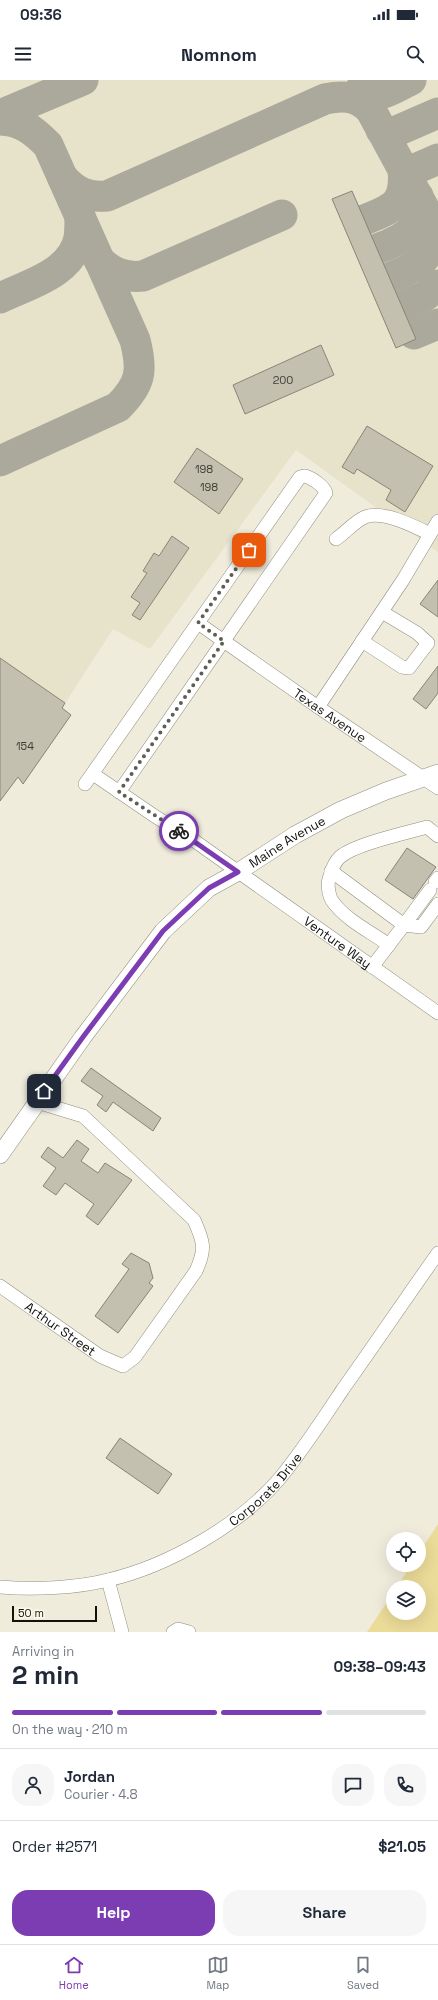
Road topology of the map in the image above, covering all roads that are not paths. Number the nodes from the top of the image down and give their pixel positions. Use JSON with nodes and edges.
{"nodes":[{"id":1,"x":438,"y":521,"type":"edge"},
{"id":2,"x":430,"y":534,"type":"junction"},
{"id":3,"x":336,"y":540,"type":"dead end"},
{"id":4,"x":382,"y":612,"type":"junction"},
{"id":5,"x":198,"y":623,"type":"junction"},
{"id":6,"x":224,"y":641,"type":"junction"},
{"id":7,"x":362,"y":641,"type":"junction"},
{"id":8,"x":318,"y":707,"type":"junction"},
{"id":9,"x":431,"y":776,"type":"edge"},
{"id":10,"x":438,"y":788,"type":"edge"},
{"id":11,"x":124,"y":795,"type":"junction"},
{"id":12,"x":438,"y":836,"type":"edge"},
{"id":13,"x":331,"y":871,"type":"junction"},
{"id":14,"x":238,"y":872,"type":"junction"},
{"id":15,"x":434,"y":883,"type":"edge"},
{"id":16,"x":438,"y":904,"type":"edge"},
{"id":17,"x":404,"y":925,"type":"junction"},
{"id":18,"x":389,"y":945,"type":"junction"},
{"id":19,"x":372,"y":967,"type":"junction"},
{"id":20,"x":438,"y":1013,"type":"edge"},
{"id":21,"x":37,"y":1102,"type":"junction"},
{"id":22,"x":0,"y":1155,"type":"edge"},
{"id":23,"x":438,"y":1253,"type":"edge"},
{"id":24,"x":0,"y":1286,"type":"edge"},
{"id":25,"x":108,"y":1580,"type":"junction"},
{"id":26,"x":0,"y":1587,"type":"edge"},
{"id":27,"x":122,"y":1632,"type":"edge"},
{"id":28,"x":173,"y":1632,"type":"edge"},
{"id":29,"x":189,"y":1632,"type":"edge"}],
"edges":[{"from":1,"to":2,"type":"street"},
{"from":2,"to":3,"type":"street"},
{"from":2,"to":4,"type":"street"},
{"from":4,"to":7,"type":"street"},
{"from":4,"to":7,"type":"street"},
{"from":5,"to":6,"type":"street","name":"Texas Avenue"},
{"from":5,"to":6,"type":"street"},
{"from":5,"to":11,"type":"street","name":"Venture Way"},
{"from":6,"to":8,"type":"street","name":"Texas Avenue"},
{"from":6,"to":11,"type":"street"},
{"from":7,"to":8,"type":"street"},
{"from":8,"to":9,"type":"street","name":"Texas Avenue"},
{"from":9,"to":10,"type":"street","name":"Texas Avenue"},
{"from":9,"to":14,"type":"main road","name":"Maine Avenue"},
{"from":11,"to":14,"type":"street","name":"Venture Way"},
{"from":12,"to":13,"type":"street"},
{"from":13,"to":17,"type":"street"},
{"from":13,"to":18,"type":"street"},
{"from":14,"to":19,"type":"street","name":"Venture Way"},
{"from":14,"to":21,"type":"main road","name":"Maine Avenue"},
{"from":15,"to":17,"type":"street"},
{"from":16,"to":17,"type":"street"},
{"from":17,"to":18,"type":"street"},
{"from":18,"to":19,"type":"street"},
{"from":19,"to":20,"type":"street","name":"Venture Way"},
{"from":21,"to":22,"type":"main road","name":"Maine Avenue"},
{"from":21,"to":24,"type":"street","name":"Arthur Street"},
{"from":23,"to":25,"type":"street","name":"Corporate Drive"},
{"from":25,"to":26,"type":"street","name":"Corporate Drive"},
{"from":25,"to":27,"type":"street"},
{"from":28,"to":29,"type":"street"}]}
